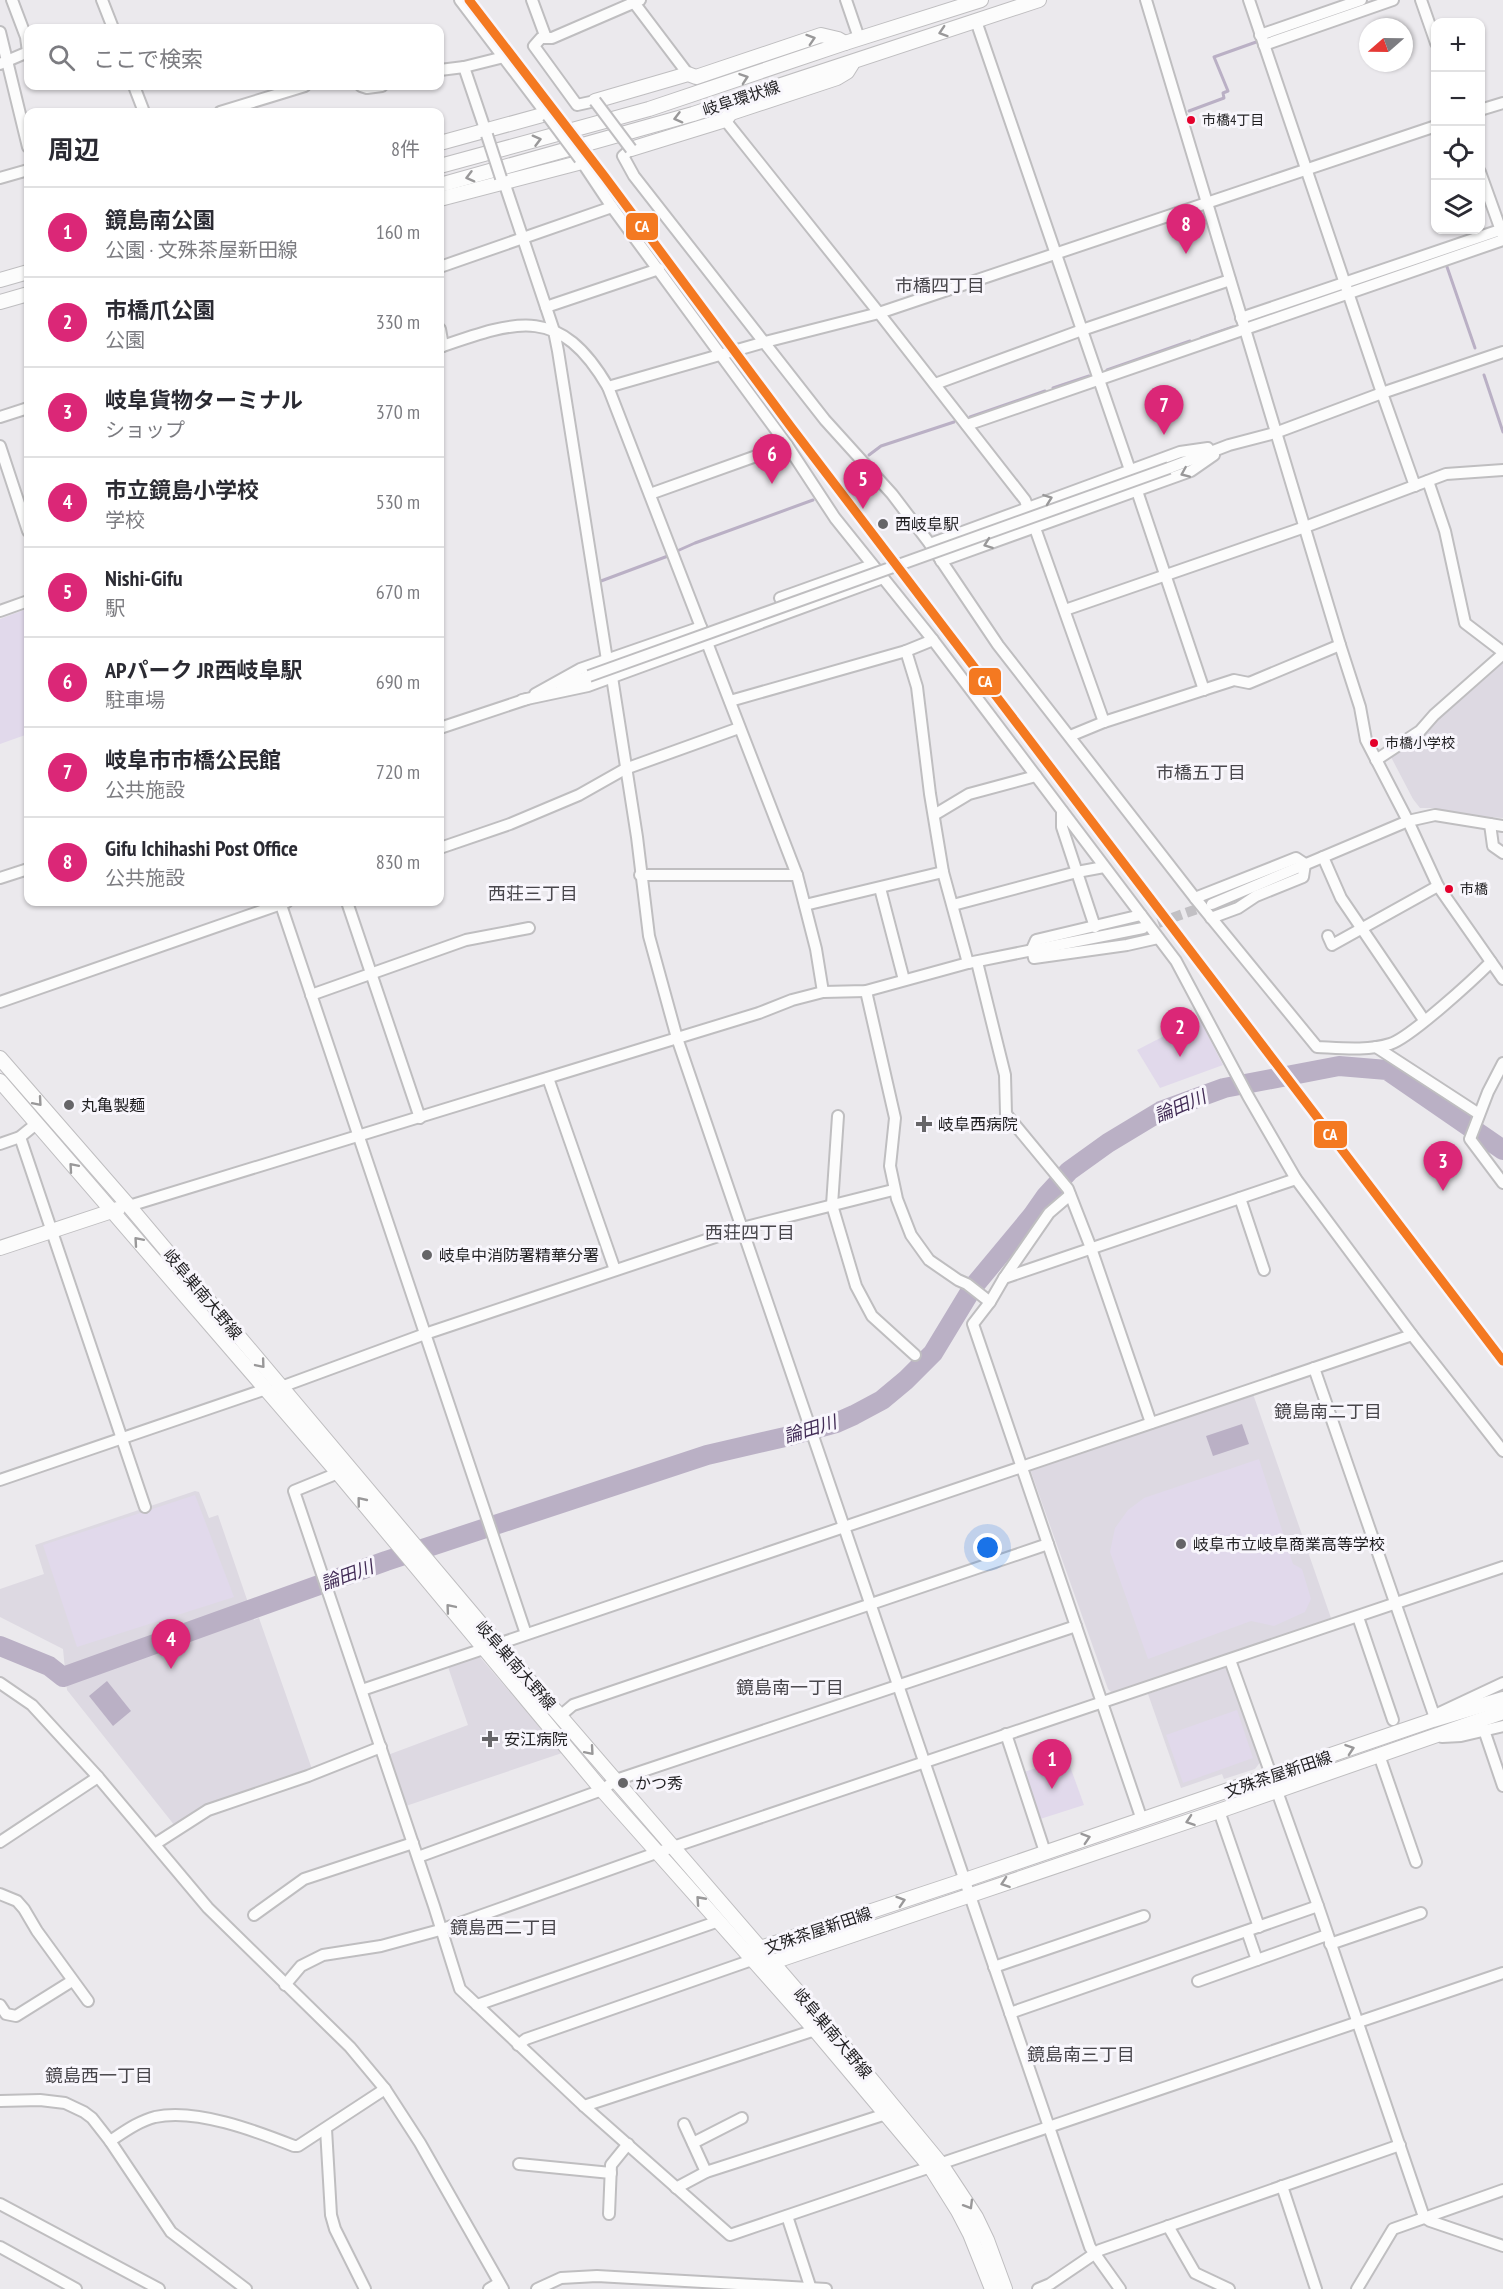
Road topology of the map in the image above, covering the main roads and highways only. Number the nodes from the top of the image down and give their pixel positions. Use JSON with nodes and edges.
{"nodes":[{"id":1,"x":1039,"y":0,"type":"edge"},
{"id":2,"x":973,"y":1,"type":"edge"},
{"id":3,"x":845,"y":43,"type":"junction"},
{"id":4,"x":852,"y":62,"type":"junction"},
{"id":5,"x":595,"y":101,"type":"road end"},
{"id":6,"x":547,"y":115,"type":"road end"},
{"id":7,"x":444,"y":142,"type":"edge"},
{"id":8,"x":630,"y":149,"type":"road end"},
{"id":9,"x":581,"y":160,"type":"road end"},
{"id":10,"x":444,"y":165,"type":"edge"},
{"id":11,"x":444,"y":184,"type":"edge"},
{"id":12,"x":444,"y":198,"type":"edge"},
{"id":13,"x":24,"y":273,"type":"edge"},
{"id":14,"x":0,"y":280,"type":"edge"},
{"id":15,"x":24,"y":295,"type":"edge"},
{"id":16,"x":0,"y":302,"type":"edge"},
{"id":17,"x":0,"y":1058,"type":"edge"},
{"id":18,"x":0,"y":1081,"type":"edge"},
{"id":19,"x":129,"y":1206,"type":"junction"},
{"id":20,"x":112,"y":1211,"type":"junction"},
{"id":21,"x":0,"y":1248,"type":"edge"},
{"id":22,"x":490,"y":1646,"type":"junction"},
{"id":23,"x":1503,"y":1699,"type":"edge"},
{"id":24,"x":1503,"y":1712,"type":"edge"},
{"id":25,"x":760,"y":1948,"type":"junction"},
{"id":26,"x":752,"y":1960,"type":"junction"},
{"id":27,"x":773,"y":1962,"type":"junction"},
{"id":28,"x":936,"y":2166,"type":"junction"},
{"id":29,"x":992,"y":2289,"type":"edge"},
{"id":30,"x":1005,"y":2289,"type":"edge"}],
"edges":[{"from":1,"to":4,"type":"main road","name":"岐阜環状線","one_way":true},
{"from":2,"to":3,"type":"main road","name":"岐阜環状線"},
{"from":5,"to":3,"type":"main road","one_way":true},
{"from":10,"to":3,"type":"main road","name":"岐阜環状線","one_way":true},
{"from":4,"to":8,"type":"main road"},
{"from":4,"to":11,"type":"main road","name":"岐阜環状線","one_way":true},
{"from":6,"to":7,"type":"main road"},
{"from":9,"to":12,"type":"main road"},
{"from":13,"to":14,"type":"main road"},
{"from":15,"to":16,"type":"main road"},
{"from":17,"to":19,"type":"main road","name":"岐阜巣南大野線","one_way":true},
{"from":20,"to":18,"type":"main road","name":"岐阜巣南大野線","one_way":true},
{"from":19,"to":20,"type":"main road"},
{"from":19,"to":22,"type":"main road","name":"岐阜巣南大野線","one_way":true},
{"from":20,"to":21,"type":"main road"},
{"from":22,"to":20,"type":"main road","name":"岐阜巣南大野線","one_way":true},
{"from":22,"to":25,"type":"main road","name":"岐阜巣南大野線","one_way":true},
{"from":26,"to":22,"type":"main road","name":"岐阜巣南大野線","one_way":true},
{"from":25,"to":23,"type":"main road","name":"文殊茶屋新田線","one_way":true},
{"from":24,"to":27,"type":"main road","name":"文殊茶屋新田線","one_way":true},
{"from":25,"to":26,"type":"main road","name":"文殊茶屋新田線"},
{"from":25,"to":27,"type":"main road","name":"岐阜巣南大野線"},
{"from":26,"to":27,"type":"main road","name":"文殊茶屋新田線"},
{"from":26,"to":28,"type":"main road","name":"岐阜巣南大野線"},
{"from":27,"to":28,"type":"main road","name":"岐阜巣南大野線"},
{"from":28,"to":29,"type":"main road","name":"岐阜巣南大野線"},
{"from":28,"to":30,"type":"main road","name":"岐阜巣南大野線","one_way":true}]}
